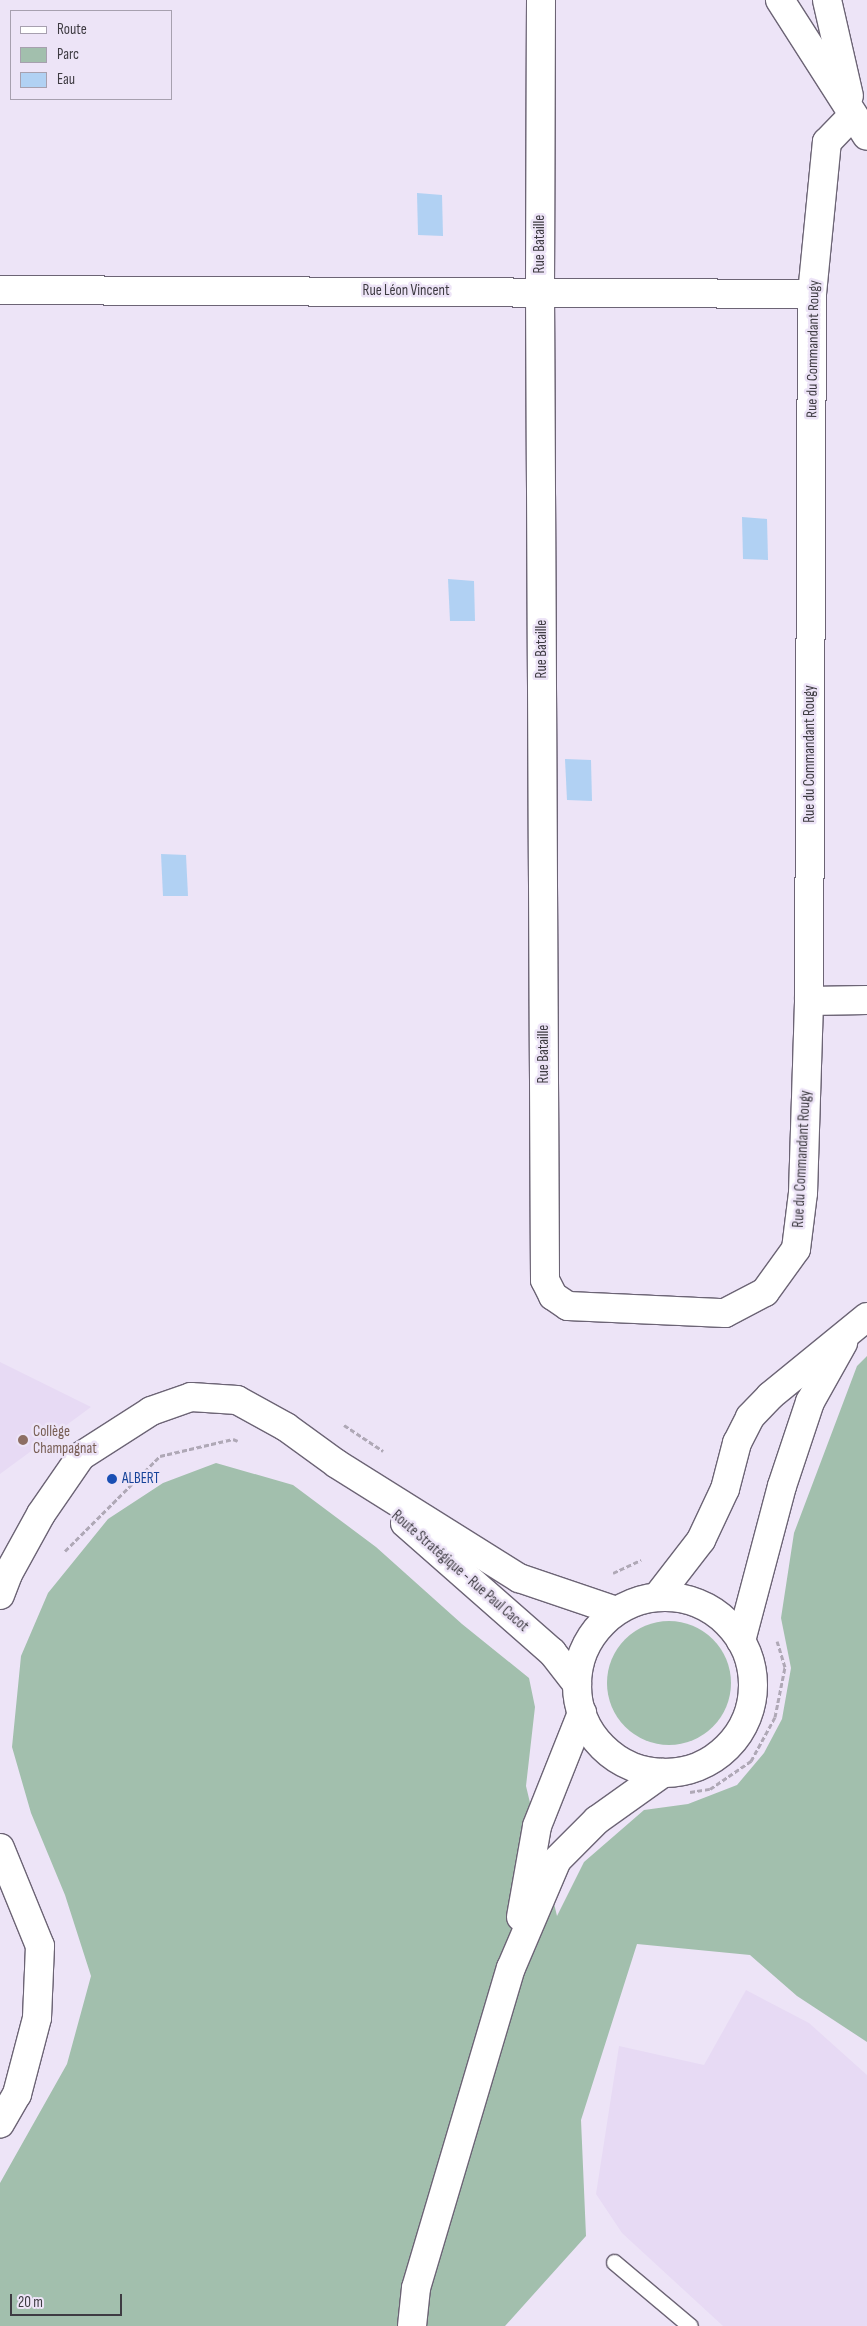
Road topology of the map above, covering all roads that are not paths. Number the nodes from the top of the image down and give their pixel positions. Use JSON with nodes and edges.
{"nodes":[{"id":1,"x":542,"y":0,"type":"edge"},
{"id":2,"x":780,"y":0,"type":"edge"},
{"id":3,"x":827,"y":0,"type":"edge"},
{"id":4,"x":860,"y":125,"type":"edge"},
{"id":5,"x":0,"y":290,"type":"edge"},
{"id":6,"x":540,"y":291,"type":"junction"},
{"id":7,"x":812,"y":294,"type":"junction"},
{"id":8,"x":867,"y":1000,"type":"edge"},
{"id":9,"x":810,"y":1002,"type":"junction"},
{"id":10,"x":553,"y":1296,"type":"joint"},
{"id":11,"x":859,"y":1323,"type":"edge"},
{"id":12,"x":337,"y":1464,"type":"junction"},
{"id":13,"x":0,"y":1595,"type":"edge"},
{"id":14,"x":657,"y":1597,"type":"junction"},
{"id":15,"x":616,"y":1611,"type":"junction"},
{"id":16,"x":741,"y":1641,"type":"junction"},
{"id":17,"x":577,"y":1684,"type":"junction"},
{"id":18,"x":582,"y":1713,"type":"junction"},
{"id":19,"x":663,"y":1773,"type":"junction"},
{"id":20,"x":0,"y":1848,"type":"edge"},
{"id":21,"x":512,"y":1968,"type":"junction"},
{"id":22,"x":0,"y":2123,"type":"edge"},
{"id":23,"x":614,"y":2262,"type":"dead end"},
{"id":24,"x":412,"y":2326,"type":"edge"},
{"id":25,"x":690,"y":2326,"type":"edge"}],
"edges":[{"from":1,"to":6,"type":"street","name":"Rue Bataille"},
{"from":2,"to":4,"type":"street"},
{"from":3,"to":4,"type":"street"},
{"from":4,"to":7,"type":"street","name":"Rue du Commandant Rougy"},
{"from":5,"to":6,"type":"street","name":"Rue Léon Vincent"},
{"from":6,"to":7,"type":"street","name":"Rue Léon Vincent"},
{"from":6,"to":10,"type":"street","name":"Rue Bataille"},
{"from":7,"to":9,"type":"street","name":"Rue du Commandant Rougy"},
{"from":8,"to":9,"type":"street"},
{"from":9,"to":10,"type":"street","name":"Rue du Commandant Rougy"},
{"from":11,"to":14,"type":"street"},
{"from":11,"to":16,"type":"street"},
{"from":12,"to":13,"type":"street","name":"Route Stratégique - Rue Paul Cacot"},
{"from":12,"to":15,"type":"street","name":"Route Stratégique - Rue Paul Cacot"},
{"from":12,"to":17,"type":"street","name":"Route Stratégique - Rue Paul Cacot"},
{"from":14,"to":15,"type":"street"},
{"from":14,"to":16,"type":"street"},
{"from":15,"to":17,"type":"street"},
{"from":16,"to":19,"type":"street"},
{"from":17,"to":18,"type":"street"},
{"from":18,"to":19,"type":"street"},
{"from":18,"to":21,"type":"street"},
{"from":19,"to":21,"type":"street"},
{"from":20,"to":22,"type":"street"},
{"from":21,"to":24,"type":"street"},
{"from":23,"to":25,"type":"lane"}]}
